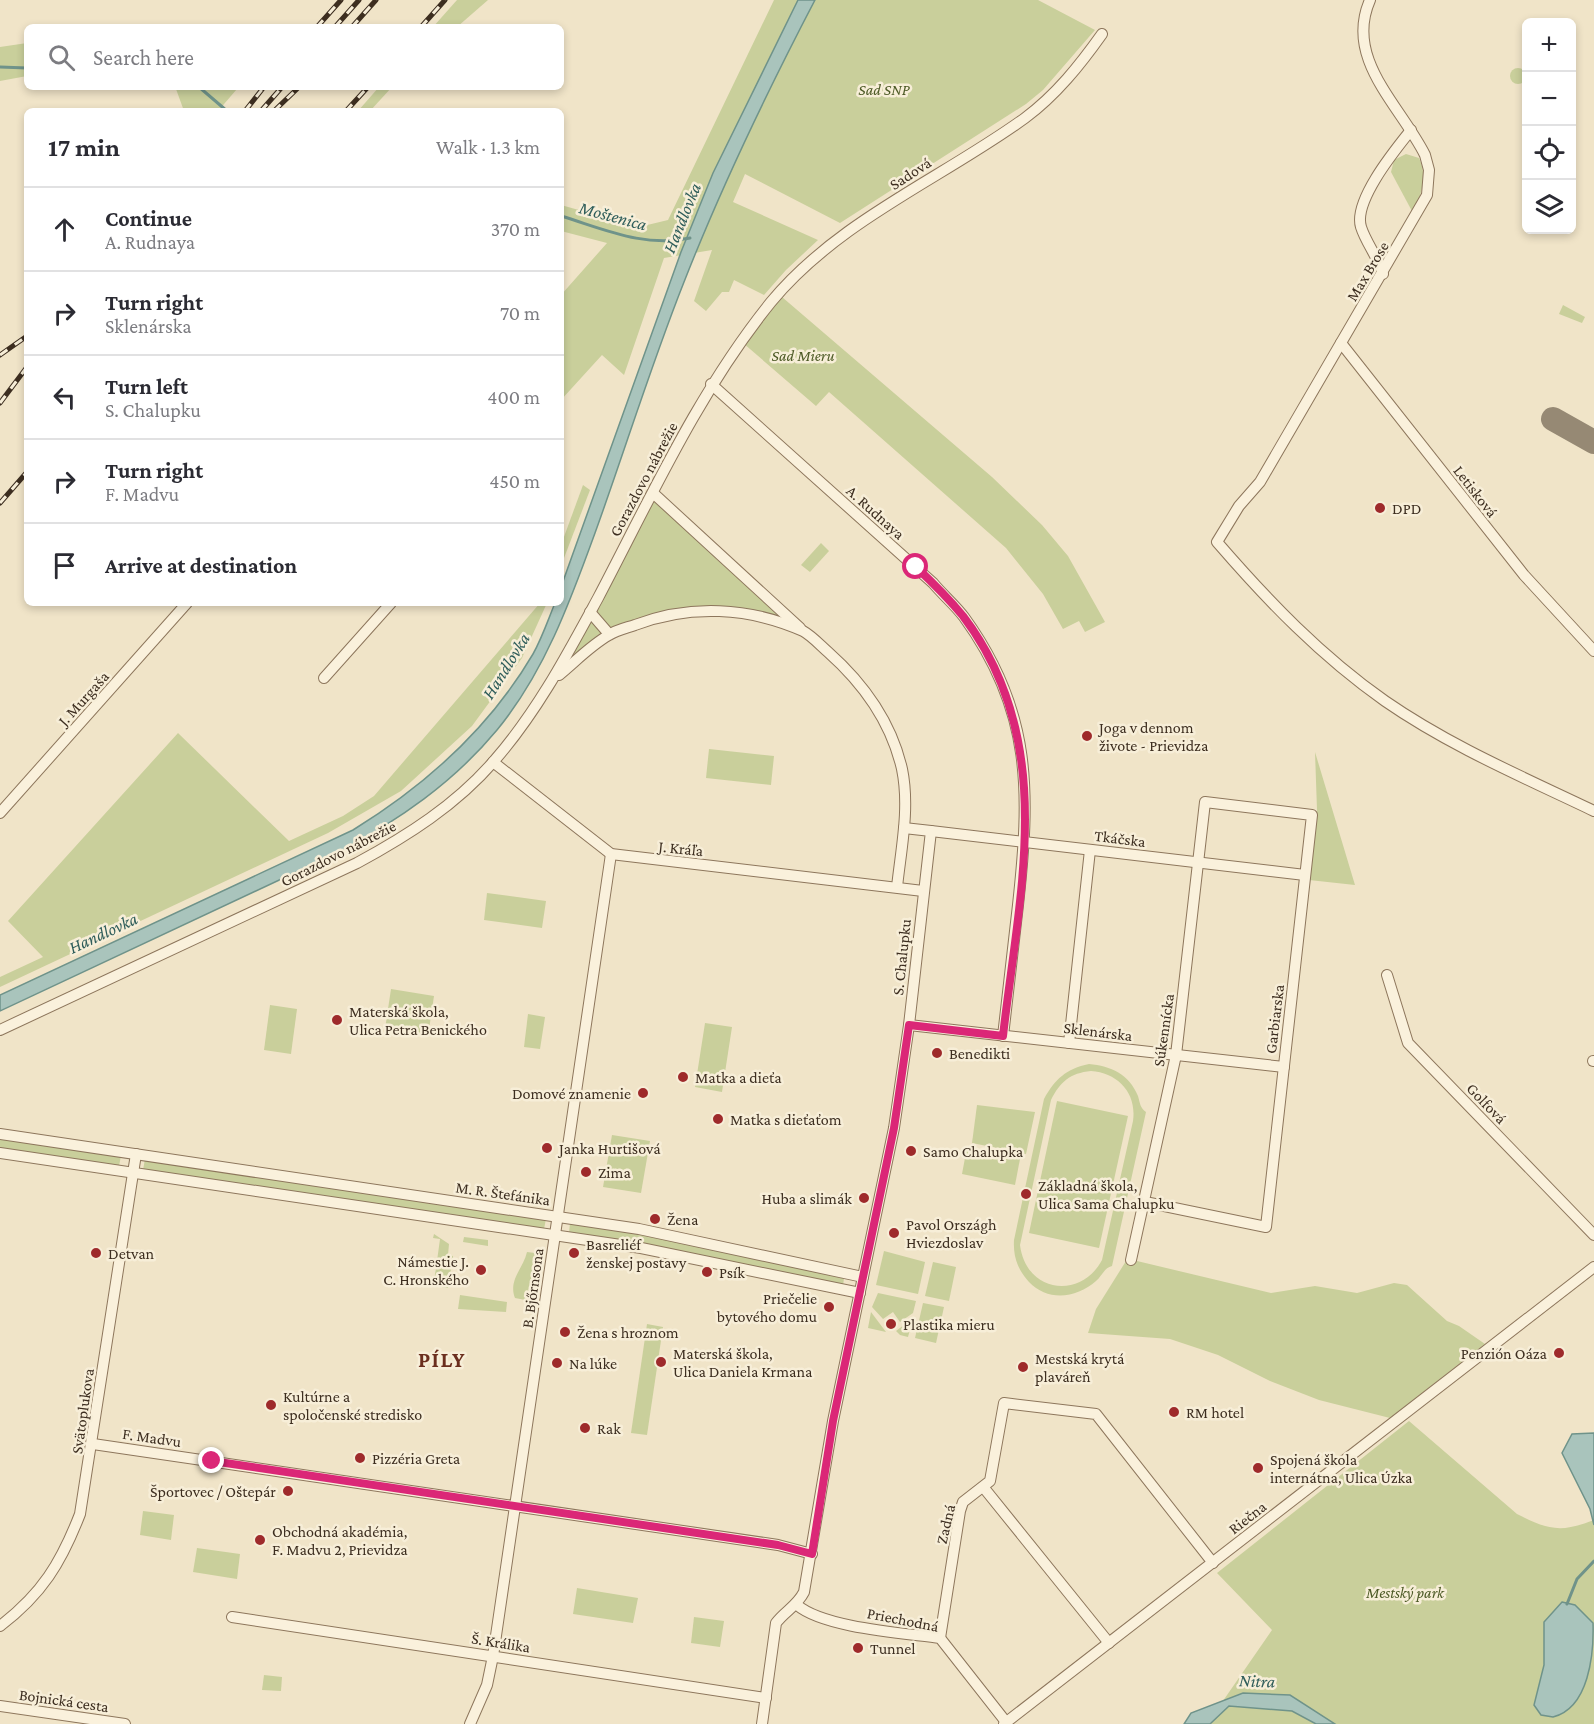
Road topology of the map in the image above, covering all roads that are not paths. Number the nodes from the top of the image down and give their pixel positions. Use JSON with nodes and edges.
{"nodes":[{"id":1,"x":1370,"y":0,"type":"edge"},
{"id":2,"x":1102,"y":34,"type":"dead end"},
{"id":3,"x":1411,"y":130,"type":"junction"},
{"id":4,"x":1383,"y":273,"type":"junction"},
{"id":5,"x":739,"y":343,"type":"joint"},
{"id":6,"x":1341,"y":343,"type":"junction"},
{"id":7,"x":711,"y":384,"type":"junction"},
{"id":8,"x":653,"y":493,"type":"junction"},
{"id":9,"x":185,"y":606,"type":"edge"},
{"id":10,"x":389,"y":606,"type":"edge"},
{"id":11,"x":590,"y":612,"type":"junction"},
{"id":12,"x":805,"y":632,"type":"junction"},
{"id":13,"x":609,"y":634,"type":"junction"},
{"id":14,"x":1594,"y":651,"type":"edge"},
{"id":15,"x":556,"y":677,"type":"junction"},
{"id":16,"x":324,"y":678,"type":"dead end"},
{"id":17,"x":493,"y":762,"type":"junction"},
{"id":18,"x":1205,"y":802,"type":"joint"},
{"id":19,"x":1594,"y":811,"type":"edge"},
{"id":20,"x":0,"y":813,"type":"edge"},
{"id":21,"x":904,"y":828,"type":"junction"},
{"id":22,"x":931,"y":831,"type":"junction"},
{"id":23,"x":1025,"y":842,"type":"junction"},
{"id":24,"x":1090,"y":849,"type":"junction"},
{"id":25,"x":611,"y":855,"type":"junction"},
{"id":26,"x":1198,"y":863,"type":"junction"},
{"id":27,"x":1305,"y":875,"type":"junction"},
{"id":28,"x":897,"y":888,"type":"junction"},
{"id":29,"x":923,"y":891,"type":"junction"},
{"id":30,"x":1387,"y":975,"type":"dead end"},
{"id":31,"x":909,"y":1025,"type":"junction"},
{"id":32,"x":0,"y":1030,"type":"edge"},
{"id":33,"x":1003,"y":1036,"type":"junction"},
{"id":34,"x":1069,"y":1042,"type":"junction"},
{"id":35,"x":1176,"y":1055,"type":"junction"},
{"id":36,"x":1284,"y":1067,"type":"junction"},
{"id":37,"x":0,"y":1134,"type":"edge"},
{"id":38,"x":0,"y":1153,"type":"edge"},
{"id":39,"x":136,"y":1154,"type":"junction"},
{"id":40,"x":133,"y":1173,"type":"junction"},
{"id":41,"x":1145,"y":1202,"type":"junction"},
{"id":42,"x":558,"y":1216,"type":"junction"},
{"id":43,"x":1594,"y":1235,"type":"edge"},
{"id":44,"x":555,"y":1236,"type":"junction"},
{"id":45,"x":1131,"y":1260,"type":"dead end"},
{"id":46,"x":1594,"y":1267,"type":"edge"},
{"id":47,"x":863,"y":1276,"type":"junction"},
{"id":48,"x":860,"y":1293,"type":"junction"},
{"id":49,"x":93,"y":1444,"type":"junction"},
{"id":50,"x":984,"y":1488,"type":"junction"},
{"id":51,"x":515,"y":1507,"type":"junction"},
{"id":52,"x":812,"y":1554,"type":"junction"},
{"id":53,"x":1213,"y":1563,"type":"junction"},
{"id":54,"x":797,"y":1605,"type":"junction"},
{"id":55,"x":232,"y":1617,"type":"dead end"},
{"id":56,"x":0,"y":1626,"type":"edge"},
{"id":57,"x":940,"y":1638,"type":"junction"},
{"id":58,"x":1109,"y":1643,"type":"junction"},
{"id":59,"x":493,"y":1656,"type":"junction"},
{"id":60,"x":766,"y":1698,"type":"junction"},
{"id":61,"x":0,"y":1706,"type":"edge"},
{"id":62,"x":471,"y":1723,"type":"edge"},
{"id":63,"x":1005,"y":1723,"type":"edge"},
{"id":64,"x":125,"y":1724,"type":"edge"},
{"id":65,"x":762,"y":1724,"type":"edge"}],
"edges":[{"from":1,"to":3,"type":"street","name":"Max Brose"},
{"from":2,"to":5,"type":"street","name":"Sadová"},
{"from":3,"to":4,"type":"street","name":"Max Brose"},
{"from":3,"to":4,"type":"street"},
{"from":4,"to":6,"type":"street","name":"Max Brose"},
{"from":5,"to":7,"type":"street","name":"Gorazdovo nábrežie"},
{"from":6,"to":14,"type":"street","name":"Letisková"},
{"from":6,"to":19,"type":"street","name":"Max Brose"},
{"from":7,"to":8,"type":"street","name":"Gorazdovo nábrežie"},
{"from":7,"to":23,"type":"street","name":"A. Rudnaya"},
{"from":8,"to":11,"type":"street","name":"Gorazdovo nábrežie"},
{"from":8,"to":12,"type":"street"},
{"from":9,"to":20,"type":"street","name":"J. Murgaša"},
{"from":10,"to":16,"type":"street"},
{"from":11,"to":13,"type":"street"},
{"from":11,"to":15,"type":"street","name":"Gorazdovo nábrežie"},
{"from":12,"to":13,"type":"street"},
{"from":12,"to":21,"type":"street"},
{"from":13,"to":15,"type":"street"},
{"from":15,"to":17,"type":"street","name":"Gorazdovo nábrežie"},
{"from":17,"to":25,"type":"street"},
{"from":17,"to":32,"type":"street","name":"Gorazdovo nábrežie"},
{"from":18,"to":26,"type":"street","name":"Súkennícka"},
{"from":18,"to":27,"type":"street","name":"Garbiarska"},
{"from":21,"to":22,"type":"street"},
{"from":21,"to":28,"type":"street"},
{"from":22,"to":23,"type":"street","name":"Tkáčska"},
{"from":22,"to":29,"type":"street","name":"S. Chalupku"},
{"from":23,"to":24,"type":"street","name":"Tkáčska"},
{"from":23,"to":33,"type":"street","name":"A. Rudnaya"},
{"from":24,"to":26,"type":"street","name":"Tkáčska"},
{"from":24,"to":34,"type":"street"},
{"from":25,"to":28,"type":"street","name":"J. Kráľa"},
{"from":25,"to":42,"type":"street","name":"B. Bjőrnsona"},
{"from":26,"to":27,"type":"street","name":"Tkáčska"},
{"from":26,"to":35,"type":"street","name":"Súkennícka"},
{"from":27,"to":36,"type":"street","name":"Garbiarska"},
{"from":28,"to":29,"type":"street"},
{"from":29,"to":31,"type":"street","name":"S. Chalupku"},
{"from":30,"to":43,"type":"street","name":"Golfová"},
{"from":31,"to":33,"type":"street","name":"Sklenárska"},
{"from":31,"to":47,"type":"street","name":"S. Chalupku"},
{"from":33,"to":34,"type":"street","name":"Sklenárska"},
{"from":34,"to":35,"type":"street","name":"Sklenárska"},
{"from":35,"to":36,"type":"street","name":"Sklenárska"},
{"from":35,"to":41,"type":"street","name":"Súkennícka"},
{"from":36,"to":41,"type":"street","name":"Garbiarska"},
{"from":37,"to":39,"type":"street","name":"M. R. Štefánika"},
{"from":38,"to":40,"type":"street","name":"M. R. Štefánika"},
{"from":39,"to":40,"type":"street"},
{"from":39,"to":42,"type":"street","name":"M. R. Štefánika"},
{"from":40,"to":44,"type":"street","name":"M. R. Štefánika"},
{"from":40,"to":49,"type":"street","name":"Svätoplukova"},
{"from":41,"to":45,"type":"street","name":"Súkennícka"},
{"from":42,"to":44,"type":"street","name":"B. Bjőrnsona"},
{"from":42,"to":47,"type":"street","name":"M. R. Štefánika"},
{"from":44,"to":48,"type":"street","name":"M. R. Štefánika"},
{"from":44,"to":51,"type":"street","name":"B. Bjőrnsona"},
{"from":46,"to":53,"type":"street","name":"Riečna"},
{"from":47,"to":48,"type":"street","name":"S. Chalupku"},
{"from":48,"to":52,"type":"street","name":"S. Chalupku"},
{"from":49,"to":51,"type":"street","name":"F. Madvu"},
{"from":49,"to":56,"type":"street","name":"Svätoplukova"},
{"from":50,"to":53,"type":"street"},
{"from":50,"to":57,"type":"street","name":"Zadná"},
{"from":50,"to":58,"type":"street"},
{"from":51,"to":52,"type":"street","name":"F. Madvu"},
{"from":51,"to":59,"type":"street","name":"B. Bjőrnsona"},
{"from":52,"to":54,"type":"street","name":"S. Chalupku"},
{"from":53,"to":58,"type":"street","name":"Riečna"},
{"from":54,"to":57,"type":"street","name":"Priechodná"},
{"from":54,"to":60,"type":"street","name":"S. Chalupku"},
{"from":55,"to":59,"type":"street","name":"Š. Králika"},
{"from":57,"to":63,"type":"street","name":"Priechodná"},
{"from":58,"to":63,"type":"street","name":"Riečna"},
{"from":59,"to":60,"type":"street","name":"Š. Králika"},
{"from":59,"to":62,"type":"street","name":"B. Bjőrnsona"},
{"from":60,"to":65,"type":"street","name":"S. Chalupku"},
{"from":61,"to":64,"type":"street","name":"Bojnická cesta"}]}
